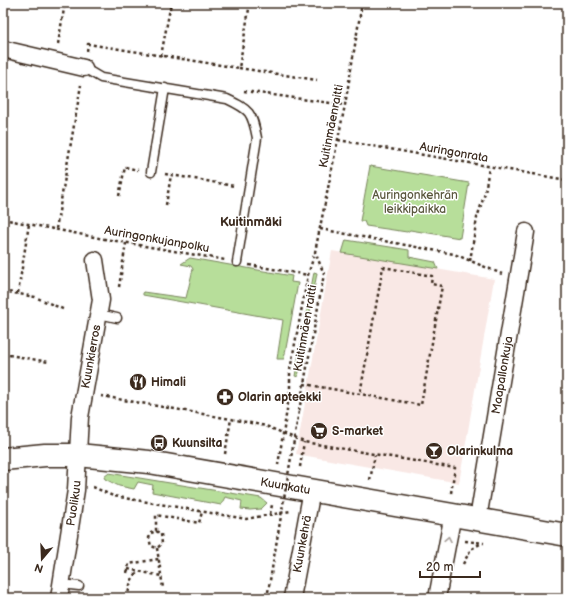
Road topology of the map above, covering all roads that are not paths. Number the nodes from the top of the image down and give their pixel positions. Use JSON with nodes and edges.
{"nodes":[{"id":1,"x":3,"y":49,"type":"edge"},
{"id":2,"x":84,"y":68,"type":"joint"},
{"id":3,"x":165,"y":88,"type":"junction"},
{"id":4,"x":151,"y":172,"type":"road end"},
{"id":5,"x":526,"y":232,"type":"dead end"},
{"id":6,"x":95,"y":260,"type":"dead end"},
{"id":7,"x":237,"y":262,"type":"road end"},
{"id":8,"x":99,"y":314,"type":"junction"},
{"id":9,"x":117,"y":318,"type":"dead end"},
{"id":10,"x":78,"y":455,"type":"junction"},
{"id":11,"x":3,"y":459,"type":"edge"},
{"id":12,"x":310,"y":500,"type":"junction"},
{"id":13,"x":452,"y":504,"type":"junction"},
{"id":14,"x":478,"y":519,"type":"junction"},
{"id":15,"x":567,"y":535,"type":"edge"},
{"id":16,"x":79,"y":586,"type":"dead end"},
{"id":17,"x":60,"y":591,"type":"edge"},
{"id":18,"x":292,"y":598,"type":"edge"},
{"id":19,"x":437,"y":598,"type":"edge"}],
"edges":[{"from":1,"to":2,"type":"street"},
{"from":2,"to":3,"type":"lane"},
{"from":3,"to":4,"type":"lane"},
{"from":3,"to":7,"type":"lane"},
{"from":5,"to":14,"type":"street","name":"Maapallonkuja"},
{"from":6,"to":8,"type":"street","name":"Kuunkierros"},
{"from":8,"to":9,"type":"lane"},
{"from":8,"to":10,"type":"street","name":"Kuunkierros"},
{"from":10,"to":11,"type":"main road","name":"Kuunkatu"},
{"from":10,"to":12,"type":"main road","name":"Kuunkatu"},
{"from":10,"to":17,"type":"street","name":"Puolikuu"},
{"from":12,"to":13,"type":"main road","name":"Kuunkatu"},
{"from":12,"to":18,"type":"street","name":"Kuunkehrä"},
{"from":13,"to":14,"type":"main road","name":"Kuunkatu"},
{"from":19,"to":13,"type":"street","one_way":true},
{"from":14,"to":15,"type":"main road","name":"Kuunkatu"},
{"from":16,"to":17,"type":"lane"}]}
